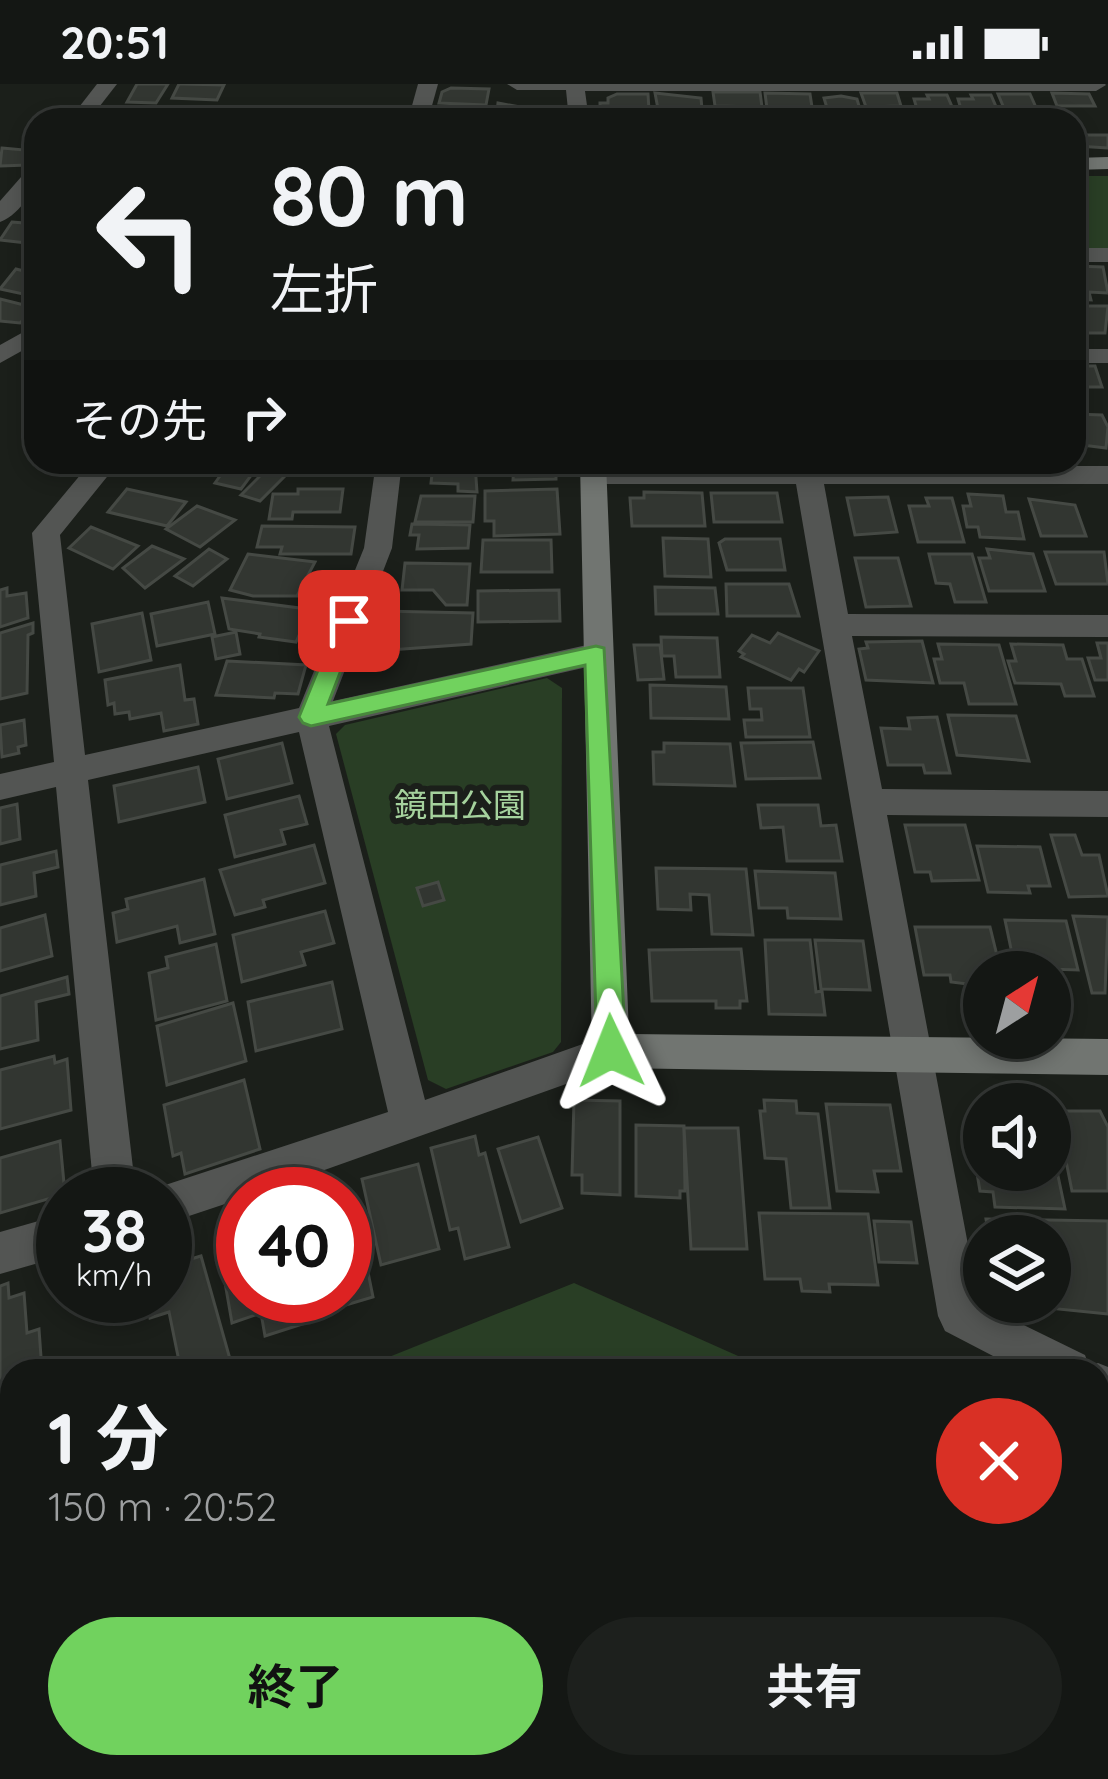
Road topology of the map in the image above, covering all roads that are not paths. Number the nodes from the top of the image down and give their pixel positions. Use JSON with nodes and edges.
{"nodes":[{"id":1,"x":107,"y":84,"type":"edge"},
{"id":2,"x":517,"y":84,"type":"edge"},
{"id":3,"x":575,"y":85,"type":"edge"},
{"id":4,"x":1096,"y":85,"type":"edge"},
{"id":5,"x":1108,"y":96,"type":"edge"},
{"id":6,"x":88,"y":108,"type":"edge"},
{"id":7,"x":24,"y":186,"type":"edge"},
{"id":8,"x":0,"y":215,"type":"edge"},
{"id":9,"x":96,"y":474,"type":"edge"},
{"id":10,"x":387,"y":474,"type":"edge"},
{"id":11,"x":593,"y":474,"type":"edge"},
{"id":12,"x":808,"y":474,"type":"edge"},
{"id":13,"x":1065,"y":474,"type":"edge"},
{"id":14,"x":1108,"y":475,"type":"edge"},
{"id":15,"x":836,"y":625,"type":"junction"},
{"id":16,"x":1108,"y":626,"type":"edge"},
{"id":17,"x":596,"y":654,"type":"junction"},
{"id":18,"x":311,"y":717,"type":"junction"},
{"id":19,"x":73,"y":772,"type":"junction"},
{"id":20,"x":0,"y":788,"type":"edge"},
{"id":21,"x":866,"y":802,"type":"junction"},
{"id":22,"x":1108,"y":804,"type":"edge"},
{"id":23,"x":611,"y":1051,"type":"junction"},
{"id":24,"x":914,"y":1057,"type":"junction"},
{"id":25,"x":1108,"y":1057,"type":"edge"},
{"id":26,"x":411,"y":1124,"type":"junction"},
{"id":27,"x":112,"y":1167,"type":"edge"},
{"id":28,"x":192,"y":1195,"type":"edge"},
{"id":29,"x":36,"y":1243,"type":"edge"},
{"id":30,"x":0,"y":1253,"type":"edge"},
{"id":31,"x":1046,"y":1359,"type":"edge"}],
"edges":[{"from":1,"to":6,"type":"street"},
{"from":2,"to":3,"type":"street"},
{"from":3,"to":4,"type":"street"},
{"from":4,"to":5,"type":"street"},
{"from":7,"to":8,"type":"street"},
{"from":9,"to":19,"type":"street"},
{"from":10,"to":18,"type":"street"},
{"from":11,"to":17,"type":"street"},
{"from":12,"to":15,"type":"street"},
{"from":13,"to":14,"type":"street"},
{"from":15,"to":16,"type":"street"},
{"from":15,"to":21,"type":"street"},
{"from":17,"to":18,"type":"street"},
{"from":17,"to":23,"type":"street"},
{"from":18,"to":19,"type":"street"},
{"from":18,"to":26,"type":"street"},
{"from":19,"to":20,"type":"street"},
{"from":19,"to":27,"type":"street"},
{"from":21,"to":22,"type":"street"},
{"from":21,"to":24,"type":"street"},
{"from":23,"to":24,"type":"street"},
{"from":23,"to":26,"type":"street"},
{"from":24,"to":25,"type":"street"},
{"from":24,"to":31,"type":"street"},
{"from":26,"to":28,"type":"street"},
{"from":29,"to":30,"type":"street"}]}
